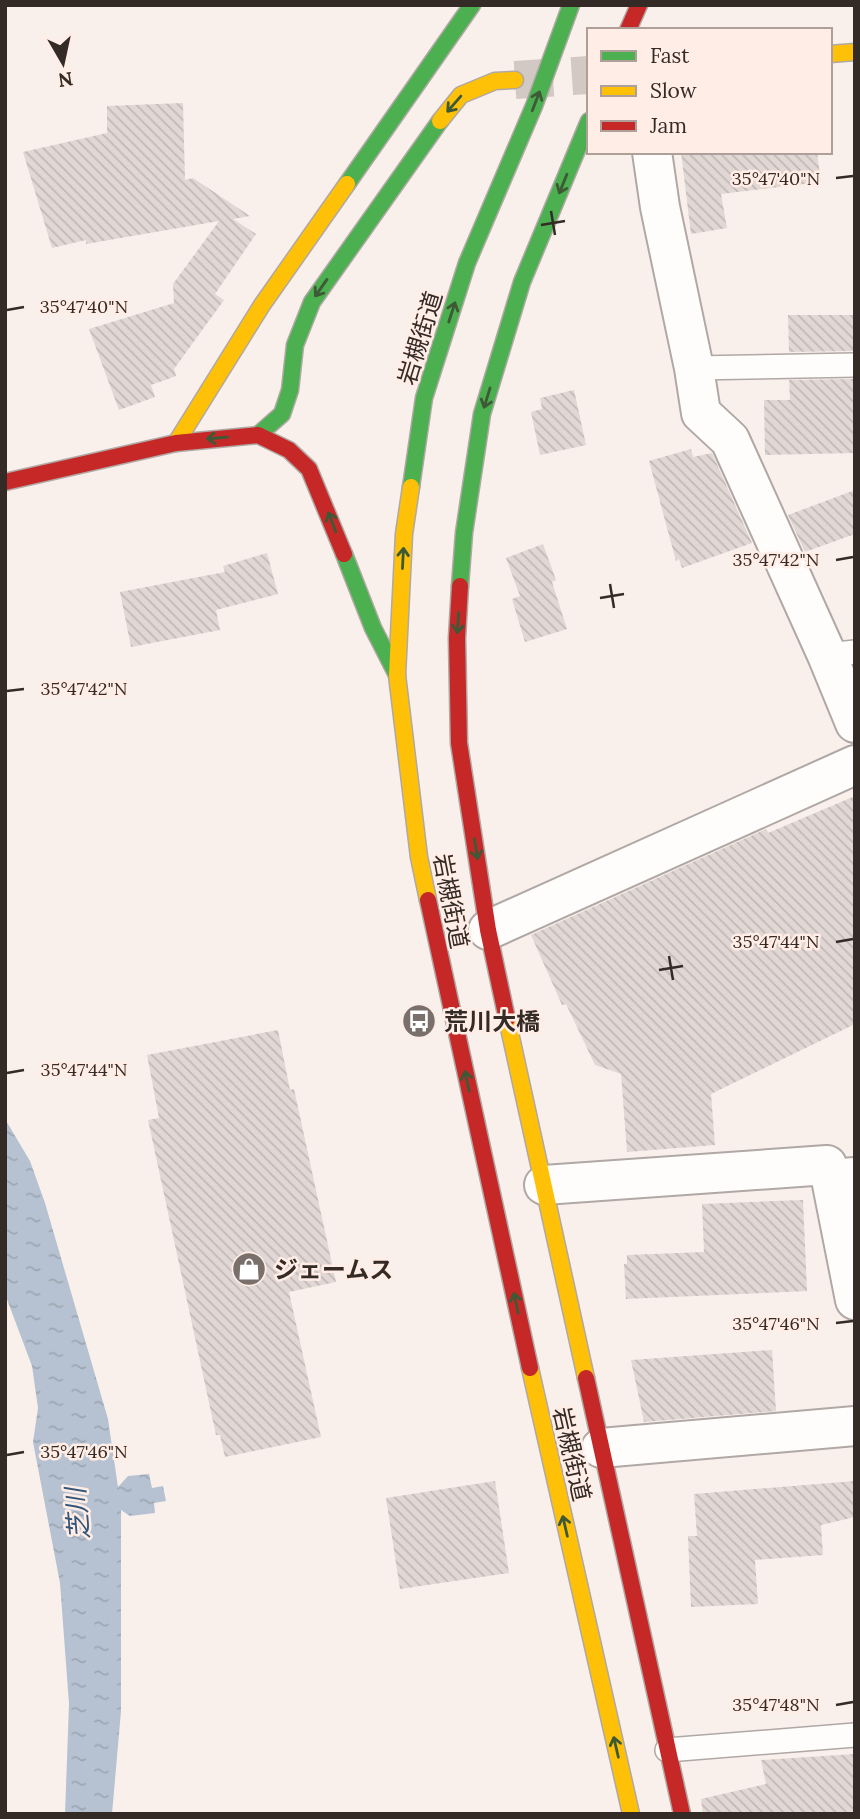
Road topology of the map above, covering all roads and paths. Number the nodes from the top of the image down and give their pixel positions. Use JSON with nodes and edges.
{"nodes":[{"id":1,"x":472,"y":5,"type":"edge"},
{"id":2,"x":572,"y":5,"type":"edge"},
{"id":3,"x":639,"y":5,"type":"edge"},
{"id":4,"x":629,"y":28,"type":"edge"},
{"id":5,"x":855,"y":52,"type":"edge"},
{"id":6,"x":832,"y":54,"type":"edge"},
{"id":7,"x":516,"y":80,"type":"tunnel mouth"},
{"id":8,"x":587,"y":126,"type":"edge"},
{"id":9,"x":652,"y":154,"type":"edge"},
{"id":10,"x":855,"y":365,"type":"edge"},
{"id":11,"x":694,"y":368,"type":"junction"},
{"id":12,"x":258,"y":435,"type":"junction"},
{"id":13,"x":176,"y":443,"type":"junction"},
{"id":14,"x":5,"y":482,"type":"edge"},
{"id":15,"x":841,"y":653,"type":"edge"},
{"id":16,"x":397,"y":675,"type":"junction"},
{"id":17,"x":855,"y":723,"type":"edge"},
{"id":18,"x":855,"y":765,"type":"edge"},
{"id":19,"x":488,"y":930,"type":"junction"},
{"id":20,"x":843,"y":1178,"type":"edge"},
{"id":21,"x":544,"y":1185,"type":"junction"},
{"id":22,"x":855,"y":1300,"type":"edge"},
{"id":23,"x":855,"y":1426,"type":"edge"},
{"id":24,"x":601,"y":1448,"type":"junction"},
{"id":25,"x":855,"y":1735,"type":"edge"},
{"id":26,"x":667,"y":1750,"type":"junction"},
{"id":27,"x":631,"y":1814,"type":"edge"},
{"id":28,"x":682,"y":1814,"type":"edge"}],
"edges":[{"from":1,"to":13,"type":"main road"},
{"from":16,"to":2,"type":"main road","name":"岩槻街道","one_way":true},
{"from":3,"to":4,"type":"main road"},
{"from":5,"to":6,"type":"main road"},
{"from":7,"to":12,"type":"main road","one_way":true},
{"from":8,"to":19,"type":"main road","name":"岩槻街道","one_way":true},
{"from":9,"to":11,"type":"street"},
{"from":10,"to":11,"type":"lane"},
{"from":11,"to":15,"type":"street"},
{"from":12,"to":13,"type":"main road","one_way":true},
{"from":16,"to":12,"type":"main road","one_way":true},
{"from":13,"to":14,"type":"main road"},
{"from":15,"to":17,"type":"street"},
{"from":27,"to":16,"type":"main road","name":"岩槻街道","one_way":true},
{"from":18,"to":19,"type":"street"},
{"from":19,"to":21,"type":"main road","name":"岩槻街道"},
{"from":20,"to":21,"type":"street"},
{"from":20,"to":22,"type":"street"},
{"from":21,"to":24,"type":"main road","name":"岩槻街道"},
{"from":23,"to":24,"type":"street"},
{"from":24,"to":26,"type":"main road","name":"岩槻街道"},
{"from":25,"to":26,"type":"lane"},
{"from":26,"to":28,"type":"main road","name":"岩槻街道"}]}
